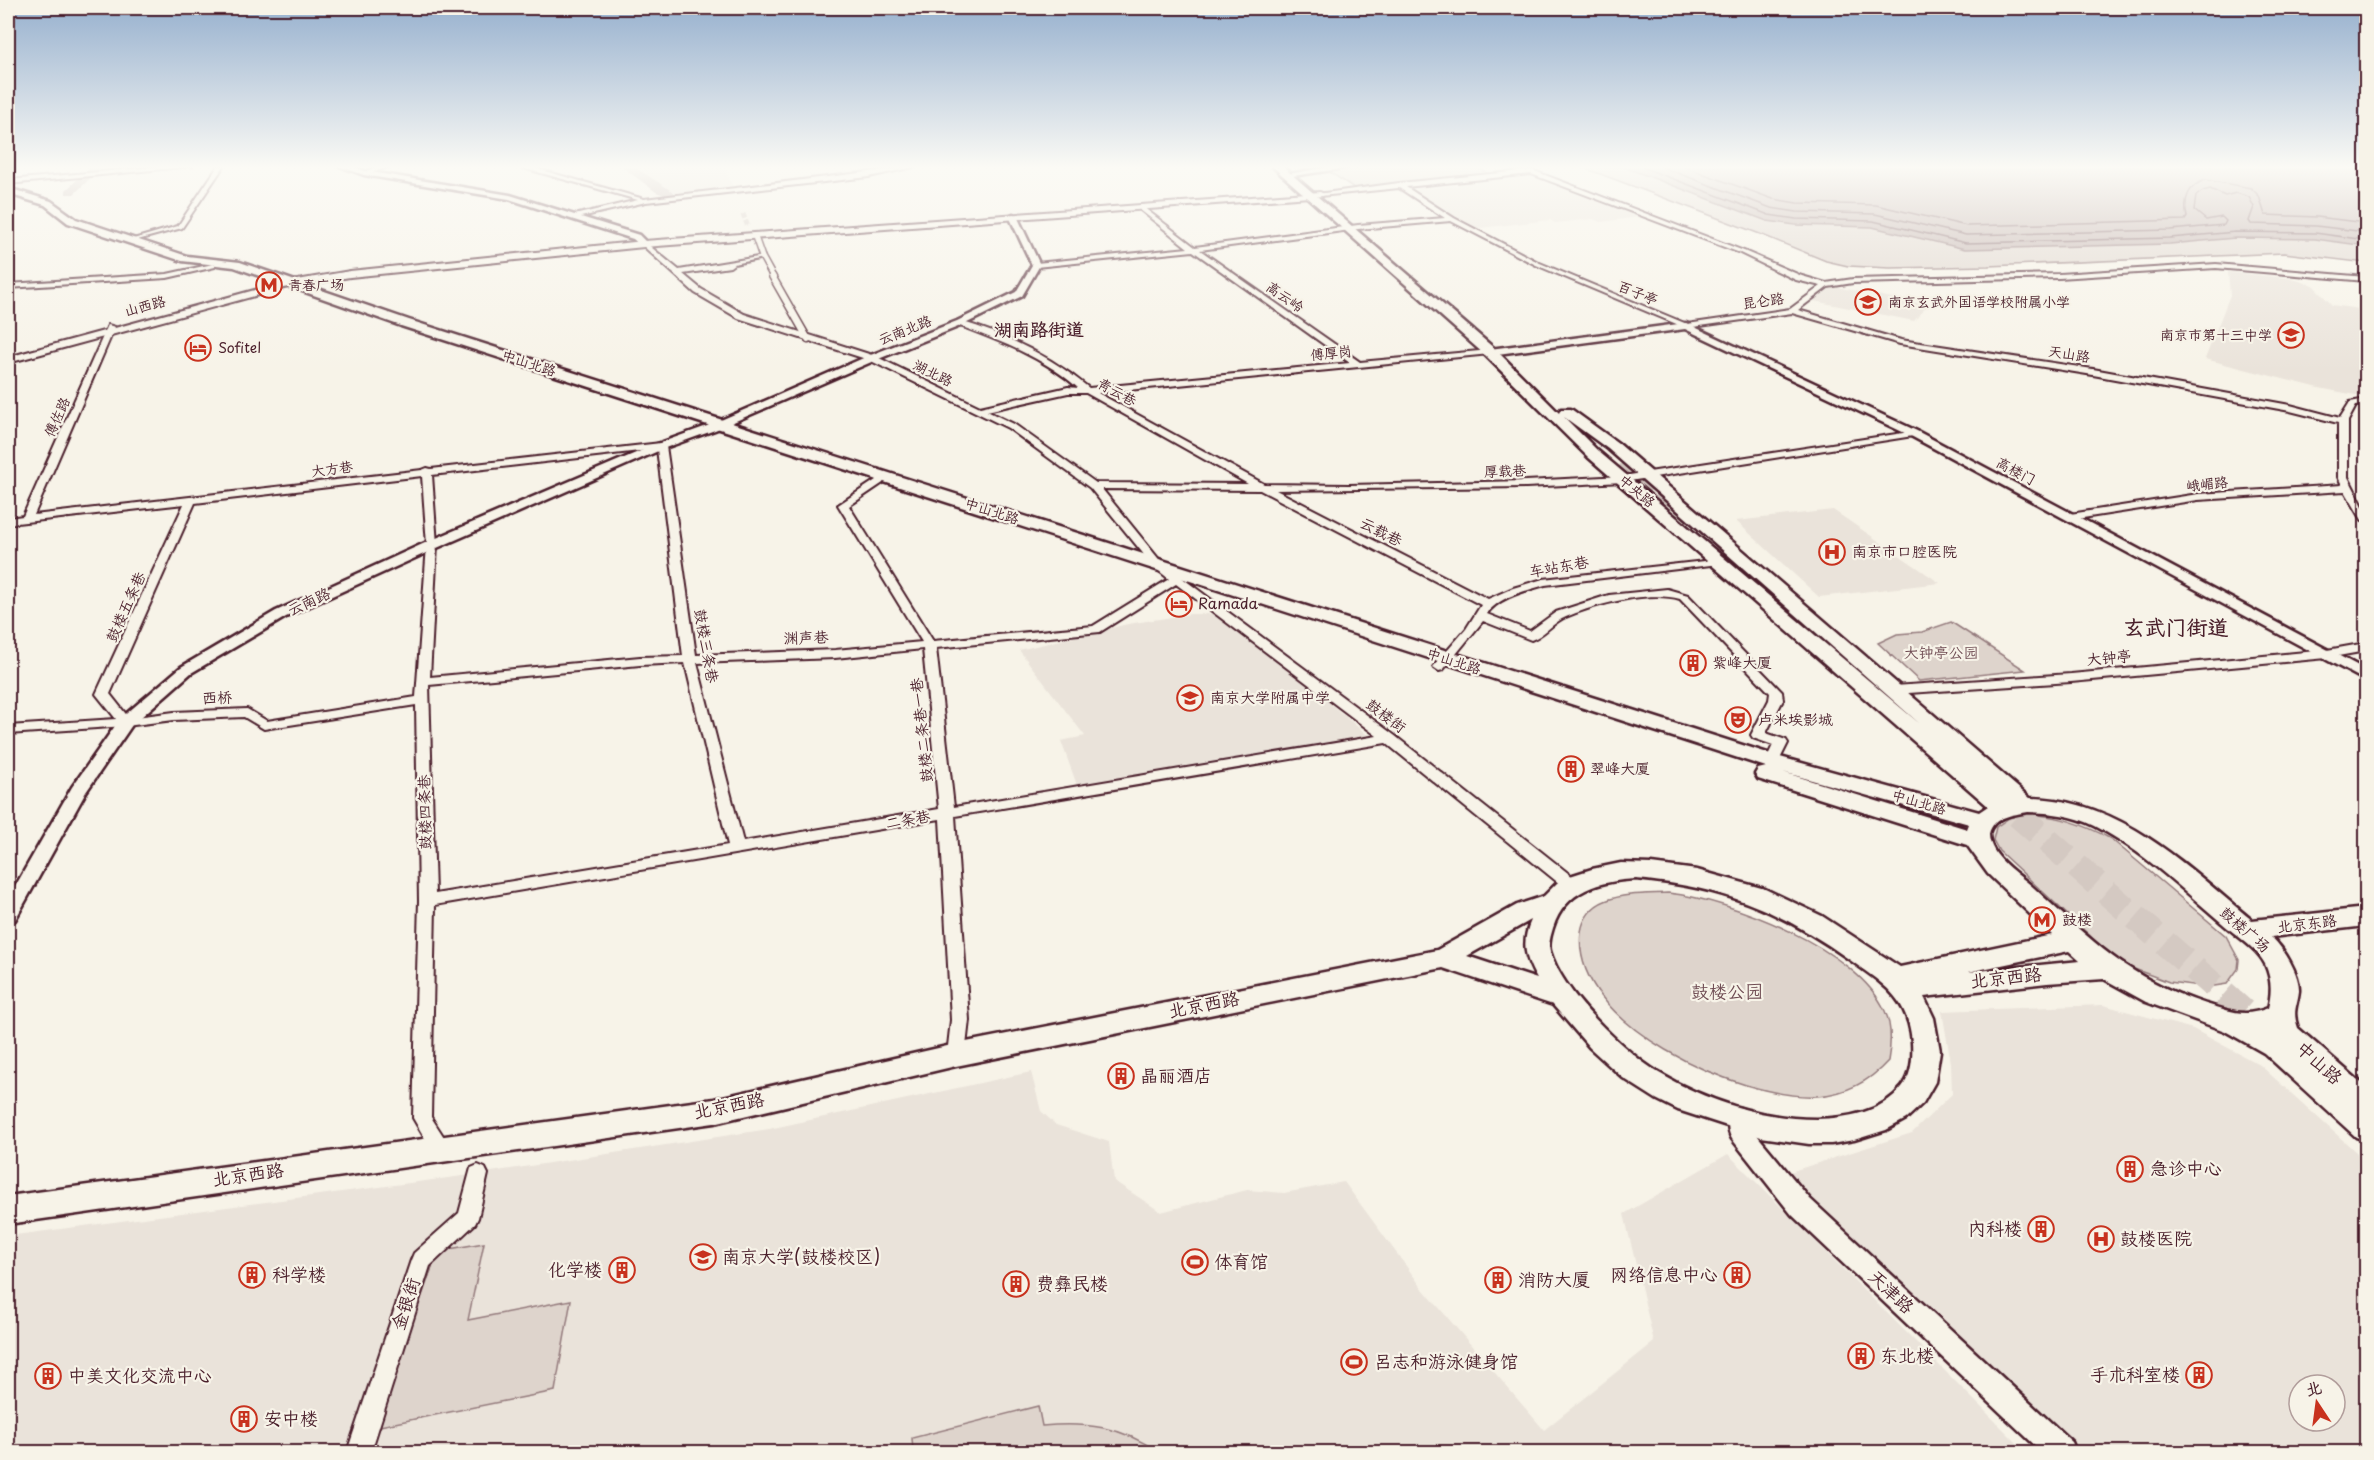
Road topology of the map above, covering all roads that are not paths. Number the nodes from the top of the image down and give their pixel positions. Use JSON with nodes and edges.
{"nodes":[{"id":1,"x":102,"y":234,"type":"edge"},
{"id":2,"x":114,"y":234,"type":"edge"},
{"id":3,"x":154,"y":234,"type":"edge"},
{"id":4,"x":627,"y":234,"type":"edge"},
{"id":5,"x":774,"y":234,"type":"edge"},
{"id":6,"x":790,"y":234,"type":"edge"},
{"id":7,"x":1022,"y":234,"type":"edge"},
{"id":8,"x":1175,"y":234,"type":"edge"},
{"id":9,"x":1307,"y":234,"type":"edge"},
{"id":10,"x":1360,"y":234,"type":"edge"},
{"id":11,"x":1481,"y":234,"type":"edge"},
{"id":12,"x":1696,"y":234,"type":"edge"},
{"id":13,"x":755,"y":237,"type":"junction"},
{"id":14,"x":132,"y":240,"type":"junction"},
{"id":15,"x":644,"y":244,"type":"junction"},
{"id":16,"x":1194,"y":249,"type":"junction"},
{"id":17,"x":762,"y":256,"type":"junction"},
{"id":18,"x":1036,"y":265,"type":"junction"},
{"id":19,"x":213,"y":266,"type":"junction"},
{"id":20,"x":676,"y":273,"type":"junction"},
{"id":21,"x":2367,"y":279,"type":"edge"},
{"id":22,"x":284,"y":283,"type":"junction"},
{"id":23,"x":1826,"y":285,"type":"junction"},
{"id":24,"x":8,"y":286,"type":"edge"},
{"id":25,"x":1792,"y":311,"type":"junction"},
{"id":26,"x":960,"y":323,"type":"junction"},
{"id":27,"x":1686,"y":326,"type":"junction"},
{"id":28,"x":111,"y":329,"type":"junction"},
{"id":29,"x":808,"y":339,"type":"junction"},
{"id":30,"x":1495,"y":352,"type":"junction"},
{"id":31,"x":8,"y":355,"type":"edge"},
{"id":32,"x":872,"y":358,"type":"junction"},
{"id":33,"x":8,"y":360,"type":"edge"},
{"id":34,"x":1357,"y":364,"type":"junction"},
{"id":35,"x":1086,"y":390,"type":"junction"},
{"id":36,"x":2367,"y":402,"type":"edge"},
{"id":37,"x":979,"y":410,"type":"junction"},
{"id":38,"x":1566,"y":412,"type":"junction"},
{"id":39,"x":2343,"y":421,"type":"junction"},
{"id":40,"x":715,"y":426,"type":"junction"},
{"id":41,"x":1913,"y":433,"type":"junction"},
{"id":42,"x":661,"y":446,"type":"junction"},
{"id":43,"x":427,"y":471,"type":"junction"},
{"id":44,"x":1623,"y":471,"type":"junction"},
{"id":45,"x":1646,"y":476,"type":"junction"},
{"id":46,"x":879,"y":481,"type":"junction"},
{"id":47,"x":1094,"y":486,"type":"junction"},
{"id":48,"x":1261,"y":487,"type":"junction"},
{"id":49,"x":2349,"y":488,"type":"junction"},
{"id":50,"x":191,"y":500,"type":"junction"},
{"id":51,"x":2070,"y":517,"type":"junction"},
{"id":52,"x":2367,"y":518,"type":"edge"},
{"id":53,"x":27,"y":519,"type":"junction"},
{"id":54,"x":8,"y":521,"type":"edge"},
{"id":55,"x":432,"y":545,"type":"junction"},
{"id":56,"x":1719,"y":561,"type":"junction"},
{"id":57,"x":1158,"y":565,"type":"junction"},
{"id":58,"x":1176,"y":579,"type":"junction"},
{"id":59,"x":1488,"y":604,"type":"junction"},
{"id":60,"x":1481,"y":616,"type":"junction"},
{"id":61,"x":928,"y":644,"type":"junction"},
{"id":62,"x":2367,"y":647,"type":"edge"},
{"id":63,"x":2327,"y":654,"type":"junction"},
{"id":64,"x":690,"y":659,"type":"junction"},
{"id":65,"x":1443,"y":663,"type":"junction"},
{"id":66,"x":2367,"y":676,"type":"edge"},
{"id":67,"x":423,"y":682,"type":"junction"},
{"id":68,"x":1894,"y":690,"type":"junction"},
{"id":69,"x":422,"y":700,"type":"junction"},
{"id":70,"x":126,"y":722,"type":"junction"},
{"id":71,"x":8,"y":730,"type":"edge"},
{"id":72,"x":1389,"y":738,"type":"junction"},
{"id":73,"x":1772,"y":762,"type":"junction"},
{"id":74,"x":2015,"y":807,"type":"junction"},
{"id":75,"x":947,"y":813,"type":"junction"},
{"id":76,"x":1979,"y":830,"type":"junction"},
{"id":77,"x":737,"y":849,"type":"junction"},
{"id":78,"x":1562,"y":894,"type":"junction"},
{"id":79,"x":427,"y":901,"type":"junction"},
{"id":80,"x":8,"y":915,"type":"edge"},
{"id":81,"x":2367,"y":917,"type":"edge"},
{"id":82,"x":2248,"y":930,"type":"junction"},
{"id":83,"x":2075,"y":941,"type":"junction"},
{"id":84,"x":1443,"y":958,"type":"junction"},
{"id":85,"x":2108,"y":969,"type":"junction"},
{"id":86,"x":1900,"y":983,"type":"junction"},
{"id":87,"x":1564,"y":998,"type":"junction"},
{"id":88,"x":2280,"y":1016,"type":"junction"},
{"id":89,"x":2215,"y":1017,"type":"junction"},
{"id":90,"x":956,"y":1055,"type":"junction"},
{"id":91,"x":2367,"y":1104,"type":"edge"},
{"id":92,"x":1740,"y":1118,"type":"junction"},
{"id":93,"x":2367,"y":1128,"type":"edge"},
{"id":94,"x":441,"y":1148,"type":"junction"},
{"id":95,"x":478,"y":1174,"type":"dead end"},
{"id":96,"x":8,"y":1210,"type":"edge"},
{"id":97,"x":358,"y":1452,"type":"edge"},
{"id":98,"x":2062,"y":1452,"type":"edge"}],
"edges":[{"from":1,"to":19,"type":"main road","name":"中山北路"},
{"from":2,"to":14,"type":"main road","name":"中山北路"},
{"from":3,"to":14,"type":"street"},
{"from":4,"to":15,"type":"street"},
{"from":5,"to":15,"type":"main road"},
{"from":6,"to":13,"type":"main road"},
{"from":7,"to":18,"type":"street"},
{"from":8,"to":16,"type":"street","name":"高云岭"},
{"from":9,"to":16,"type":"street"},
{"from":10,"to":30,"type":"main road","name":"中央路"},
{"from":11,"to":27,"type":"street","name":"百子亭"},
{"from":12,"to":23,"type":"street","name":"昆仑路"},
{"from":13,"to":15,"type":"main road"},
{"from":13,"to":17,"type":"street"},
{"from":14,"to":22,"type":"main road","name":"中山北路"},
{"from":15,"to":20,"type":"street","name":"湖北路"},
{"from":15,"to":22,"type":"main road","name":"山西路"},
{"from":16,"to":18,"type":"street"},
{"from":16,"to":34,"type":"street","name":"高云岭"},
{"from":17,"to":20,"type":"street"},
{"from":17,"to":29,"type":"street"},
{"from":18,"to":26,"type":"street","name":"云南北路"},
{"from":19,"to":22,"type":"main road","name":"中山北路"},
{"from":19,"to":24,"type":"street"},
{"from":20,"to":29,"type":"street","name":"湖北路"},
{"from":21,"to":23,"type":"street"},
{"from":22,"to":28,"type":"main road","name":"山西路"},
{"from":22,"to":40,"type":"main road","name":"中山北路"},
{"from":23,"to":25,"type":"street","name":"昆仑路"},
{"from":25,"to":27,"type":"street","name":"昆仑路"},
{"from":25,"to":39,"type":"street","name":"天山路"},
{"from":26,"to":32,"type":"street","name":"云南北路"},
{"from":26,"to":35,"type":"street","name":"青云巷"},
{"from":27,"to":30,"type":"street","name":"傅厚岗"},
{"from":27,"to":41,"type":"street","name":"高楼门"},
{"from":28,"to":31,"type":"main road","name":"山西路"},
{"from":28,"to":33,"type":"main road","name":"山西路"},
{"from":28,"to":53,"type":"street","name":"傅佐路"},
{"from":29,"to":32,"type":"street","name":"湖北路"},
{"from":30,"to":34,"type":"street","name":"傅厚岗"},
{"from":30,"to":38,"type":"main road","name":"中央路"},
{"from":30,"to":44,"type":"main road","name":"中央路"},
{"from":32,"to":37,"type":"street","name":"湖北路"},
{"from":32,"to":40,"type":"street","name":"云南北路"},
{"from":34,"to":35,"type":"street","name":"傅厚岗"},
{"from":35,"to":37,"type":"street","name":"傅厚岗"},
{"from":35,"to":48,"type":"street","name":"青云巷"},
{"from":36,"to":39,"type":"street"},
{"from":37,"to":47,"type":"street","name":"湖北路"},
{"from":38,"to":44,"type":"main road","name":"中央路"},
{"from":38,"to":45,"type":"main road","name":"中央路"},
{"from":39,"to":49,"type":"street"},
{"from":40,"to":42,"type":"street","name":"云南路"},
{"from":40,"to":46,"type":"main road","name":"中山北路"},
{"from":40,"to":57,"type":"main road","name":"中山北路"},
{"from":41,"to":45,"type":"street","name":"厚载巷"},
{"from":41,"to":51,"type":"street","name":"高楼门"},
{"from":42,"to":43,"type":"street","name":"大方巷"},
{"from":42,"to":55,"type":"street","name":"云南路"},
{"from":42,"to":64,"type":"street","name":"鼓楼三条巷"},
{"from":43,"to":50,"type":"street","name":"大方巷"},
{"from":43,"to":55,"type":"street","name":"鼓楼四条巷"},
{"from":44,"to":45,"type":"street","name":"厚载巷"},
{"from":44,"to":48,"type":"street","name":"厚载巷"},
{"from":44,"to":56,"type":"main road","name":"中央路"},
{"from":45,"to":68,"type":"main road","name":"中央路"},
{"from":46,"to":58,"type":"main road","name":"中山北路"},
{"from":46,"to":61,"type":"street","name":"鼓楼二条巷一巷"},
{"from":47,"to":48,"type":"street","name":"厚载巷"},
{"from":47,"to":57,"type":"street","name":"湖北路"},
{"from":48,"to":59,"type":"street","name":"云载巷"},
{"from":49,"to":51,"type":"street","name":"峨嵋路"},
{"from":49,"to":52,"type":"street"},
{"from":50,"to":53,"type":"street","name":"大方巷"},
{"from":50,"to":70,"type":"street","name":"鼓楼五条巷"},
{"from":51,"to":63,"type":"street","name":"高楼门"},
{"from":53,"to":54,"type":"street","name":"大方巷"},
{"from":55,"to":67,"type":"street","name":"鼓楼四条巷"},
{"from":55,"to":70,"type":"street","name":"云南路"},
{"from":56,"to":59,"type":"street","name":"车站东巷"},
{"from":56,"to":74,"type":"main road","name":"中央路"},
{"from":57,"to":58,"type":"street","name":"湖北路"},
{"from":57,"to":65,"type":"main road","name":"中山北路"},
{"from":58,"to":61,"type":"street","name":"渊声巷"},
{"from":58,"to":65,"type":"main road","name":"中山北路"},
{"from":58,"to":72,"type":"street","name":"鼓楼街"},
{"from":59,"to":60,"type":"street"},
{"from":60,"to":65,"type":"street"},
{"from":60,"to":73,"type":"street"},
{"from":61,"to":64,"type":"street","name":"渊声巷"},
{"from":61,"to":75,"type":"street","name":"鼓楼二条巷一巷"},
{"from":62,"to":63,"type":"street","name":"大钟亭"},
{"from":63,"to":66,"type":"street","name":"高楼门"},
{"from":63,"to":68,"type":"street","name":"大钟亭"},
{"from":64,"to":67,"type":"street","name":"渊声巷"},
{"from":64,"to":77,"type":"street","name":"鼓楼三条巷"},
{"from":65,"to":73,"type":"main road","name":"中山北路"},
{"from":65,"to":76,"type":"main road","name":"中山北路"},
{"from":67,"to":69,"type":"street","name":"鼓楼四条巷"},
{"from":68,"to":74,"type":"main road","name":"中央路"},
{"from":69,"to":70,"type":"street","name":"西桥"},
{"from":69,"to":79,"type":"street","name":"鼓楼四条巷"},
{"from":70,"to":71,"type":"street","name":"西桥"},
{"from":70,"to":80,"type":"street","name":"云南路"},
{"from":72,"to":75,"type":"street","name":"二条巷"},
{"from":72,"to":78,"type":"street","name":"鼓楼街"},
{"from":73,"to":76,"type":"main road","name":"中山北路"},
{"from":74,"to":76,"type":"main road","name":"鼓楼广场"},
{"from":74,"to":82,"type":"main road","name":"鼓楼广场"},
{"from":75,"to":77,"type":"street","name":"二条巷"},
{"from":75,"to":90,"type":"street","name":"鼓楼二条巷一巷"},
{"from":76,"to":83,"type":"main road"},
{"from":77,"to":79,"type":"street","name":"二条巷"},
{"from":78,"to":84,"type":"main road","name":"北京西路"},
{"from":78,"to":86,"type":"main road"},
{"from":78,"to":87,"type":"main road"},
{"from":79,"to":94,"type":"street","name":"鼓楼四条巷"},
{"from":81,"to":82,"type":"main road","name":"北京东路"},
{"from":82,"to":88,"type":"main road","name":"鼓楼广场"},
{"from":83,"to":85,"type":"main road"},
{"from":83,"to":86,"type":"main road","name":"北京西路"},
{"from":84,"to":87,"type":"main road","name":"北京西路"},
{"from":84,"to":90,"type":"main road","name":"北京西路"},
{"from":85,"to":86,"type":"main road","name":"北京西路"},
{"from":85,"to":89,"type":"main road"},
{"from":86,"to":92,"type":"main road"},
{"from":87,"to":92,"type":"main road"},
{"from":88,"to":89,"type":"main road"},
{"from":88,"to":91,"type":"main road","name":"中山路"},
{"from":89,"to":93,"type":"main road"},
{"from":90,"to":94,"type":"main road","name":"北京西路"},
{"from":92,"to":98,"type":"street","name":"天津路"},
{"from":94,"to":96,"type":"main road","name":"北京西路"},
{"from":95,"to":97,"type":"street","name":"金银街"}]}
